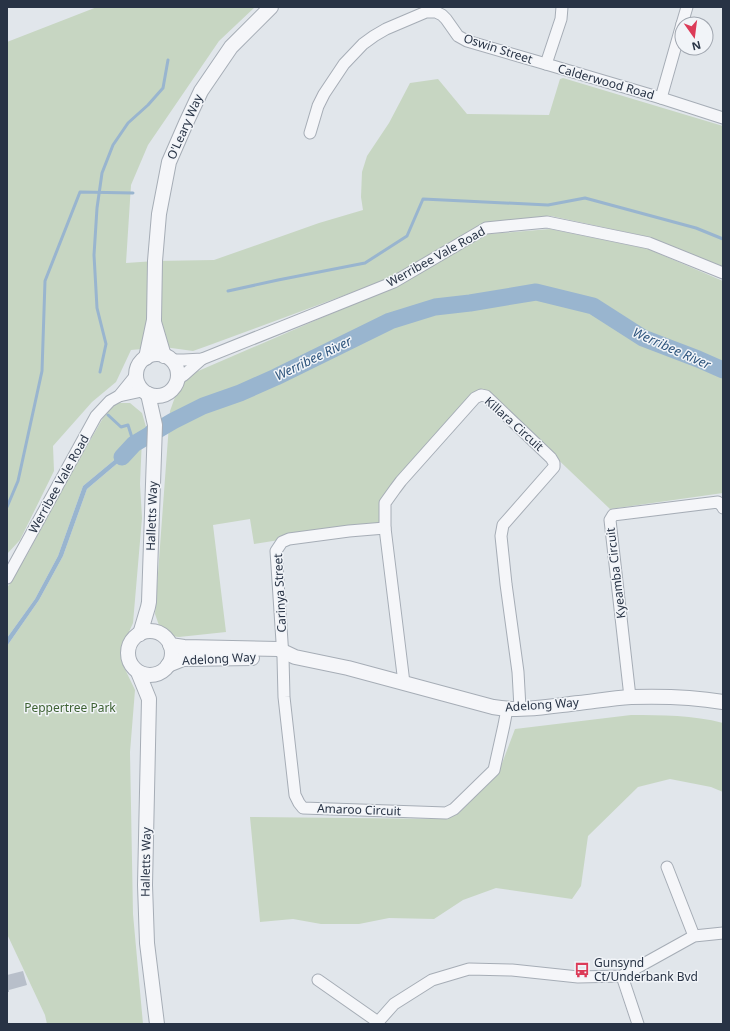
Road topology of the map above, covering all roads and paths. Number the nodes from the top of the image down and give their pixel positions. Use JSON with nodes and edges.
{"nodes":[{"id":1,"x":271,"y":7,"type":"edge"},
{"id":2,"x":562,"y":7,"type":"edge"},
{"id":3,"x":674,"y":52,"type":"edge"},
{"id":4,"x":546,"y":64,"type":"junction"},
{"id":5,"x":661,"y":98,"type":"junction"},
{"id":6,"x":723,"y":118,"type":"edge"},
{"id":7,"x":310,"y":133,"type":"dead end"},
{"id":8,"x":723,"y":274,"type":"edge"},
{"id":9,"x":154,"y":320,"type":"junction"},
{"id":10,"x":146,"y":358,"type":"junction"},
{"id":11,"x":168,"y":358,"type":"junction"},
{"id":12,"x":202,"y":358,"type":"junction"},
{"id":13,"x":136,"y":375,"type":"junction"},
{"id":14,"x":178,"y":379,"type":"junction"},
{"id":15,"x":145,"y":392,"type":"junction"},
{"id":16,"x":167,"y":394,"type":"junction"},
{"id":17,"x":118,"y":396,"type":"junction"},
{"id":18,"x":155,"y":425,"type":"junction"},
{"id":19,"x":723,"y":508,"type":"edge"},
{"id":20,"x":385,"y":528,"type":"junction"},
{"id":21,"x":7,"y":578,"type":"edge"},
{"id":22,"x":148,"y":606,"type":"junction"},
{"id":23,"x":140,"y":634,"type":"junction"},
{"id":24,"x":165,"y":639,"type":"junction"},
{"id":25,"x":286,"y":655,"type":"junction"},
{"id":26,"x":163,"y":669,"type":"junction"},
{"id":27,"x":138,"y":672,"type":"junction"},
{"id":28,"x":404,"y":683,"type":"junction"},
{"id":29,"x":630,"y":697,"type":"junction"},
{"id":30,"x":149,"y":699,"type":"junction"},
{"id":31,"x":723,"y":702,"type":"edge"},
{"id":32,"x":513,"y":709,"type":"junction"},
{"id":33,"x":667,"y":866,"type":"dead end"},
{"id":34,"x":723,"y":933,"type":"edge"},
{"id":35,"x":694,"y":936,"type":"junction"},
{"id":36,"x":622,"y":976,"type":"junction"},
{"id":37,"x":318,"y":980,"type":"dead end"},
{"id":38,"x":377,"y":1023,"type":"edge"},
{"id":39,"x":158,"y":1024,"type":"edge"},
{"id":40,"x":638,"y":1024,"type":"edge"}],
"edges":[{"from":1,"to":9,"type":"street","name":"O'Leary Way"},
{"from":2,"to":4,"type":"street","name":"Calderwood Road"},
{"from":3,"to":5,"type":"street"},
{"from":4,"to":5,"type":"street","name":"Calderwood Road"},
{"from":4,"to":7,"type":"street","name":"Oswin Street"},
{"from":5,"to":6,"type":"street","name":"Calderwood Road"},
{"from":8,"to":12,"type":"street","name":"Werribee Vale Road"},
{"from":9,"to":10,"type":"street","name":"O'Leary Way"},
{"from":9,"to":11,"type":"street","name":"O'Leary Way"},
{"from":10,"to":11,"type":"street"},
{"from":10,"to":13,"type":"street"},
{"from":11,"to":12,"type":"street","name":"Werribee Vale Road"},
{"from":11,"to":14,"type":"street"},
{"from":12,"to":14,"type":"street","name":"Werribee Vale Road"},
{"from":13,"to":15,"type":"street"},
{"from":13,"to":17,"type":"street","name":"Werribee Vale Road"},
{"from":14,"to":16,"type":"street"},
{"from":15,"to":16,"type":"street"},
{"from":15,"to":17,"type":"street","name":"Werribee Vale Road"},
{"from":15,"to":18,"type":"street","name":"Halletts Way"},
{"from":16,"to":18,"type":"street","name":"Halletts Way"},
{"from":17,"to":21,"type":"street","name":"Werribee Vale Road"},
{"from":18,"to":22,"type":"street","name":"Halletts Way"},
{"from":19,"to":29,"type":"street","name":"Kyeamba Circuit"},
{"from":20,"to":25,"type":"street","name":"Carinya Street"},
{"from":20,"to":28,"type":"street","name":"Killara Circuit"},
{"from":20,"to":32,"type":"street","name":"Killara Circuit"},
{"from":22,"to":23,"type":"street"},
{"from":22,"to":24,"type":"street"},
{"from":23,"to":24,"type":"street"},
{"from":23,"to":27,"type":"street"},
{"from":24,"to":25,"type":"street","name":"Adelong Way"},
{"from":24,"to":26,"type":"street"},
{"from":25,"to":26,"type":"street","name":"Adelong Way"},
{"from":25,"to":28,"type":"street","name":"Adelong Way"},
{"from":25,"to":32,"type":"street","name":"Amaroo Circuit"},
{"from":26,"to":27,"type":"street"},
{"from":26,"to":30,"type":"street","name":"Halletts Way"},
{"from":27,"to":30,"type":"street","name":"Halletts Way"},
{"from":28,"to":32,"type":"street","name":"Adelong Way"},
{"from":29,"to":31,"type":"street","name":"Adelong Way"},
{"from":29,"to":32,"type":"street","name":"Adelong Way"},
{"from":30,"to":39,"type":"street","name":"Halletts Way"},
{"from":33,"to":35,"type":"street"},
{"from":34,"to":35,"type":"street"},
{"from":35,"to":36,"type":"street"},
{"from":36,"to":38,"type":"street"},
{"from":36,"to":40,"type":"street"},
{"from":37,"to":38,"type":"street"}]}
